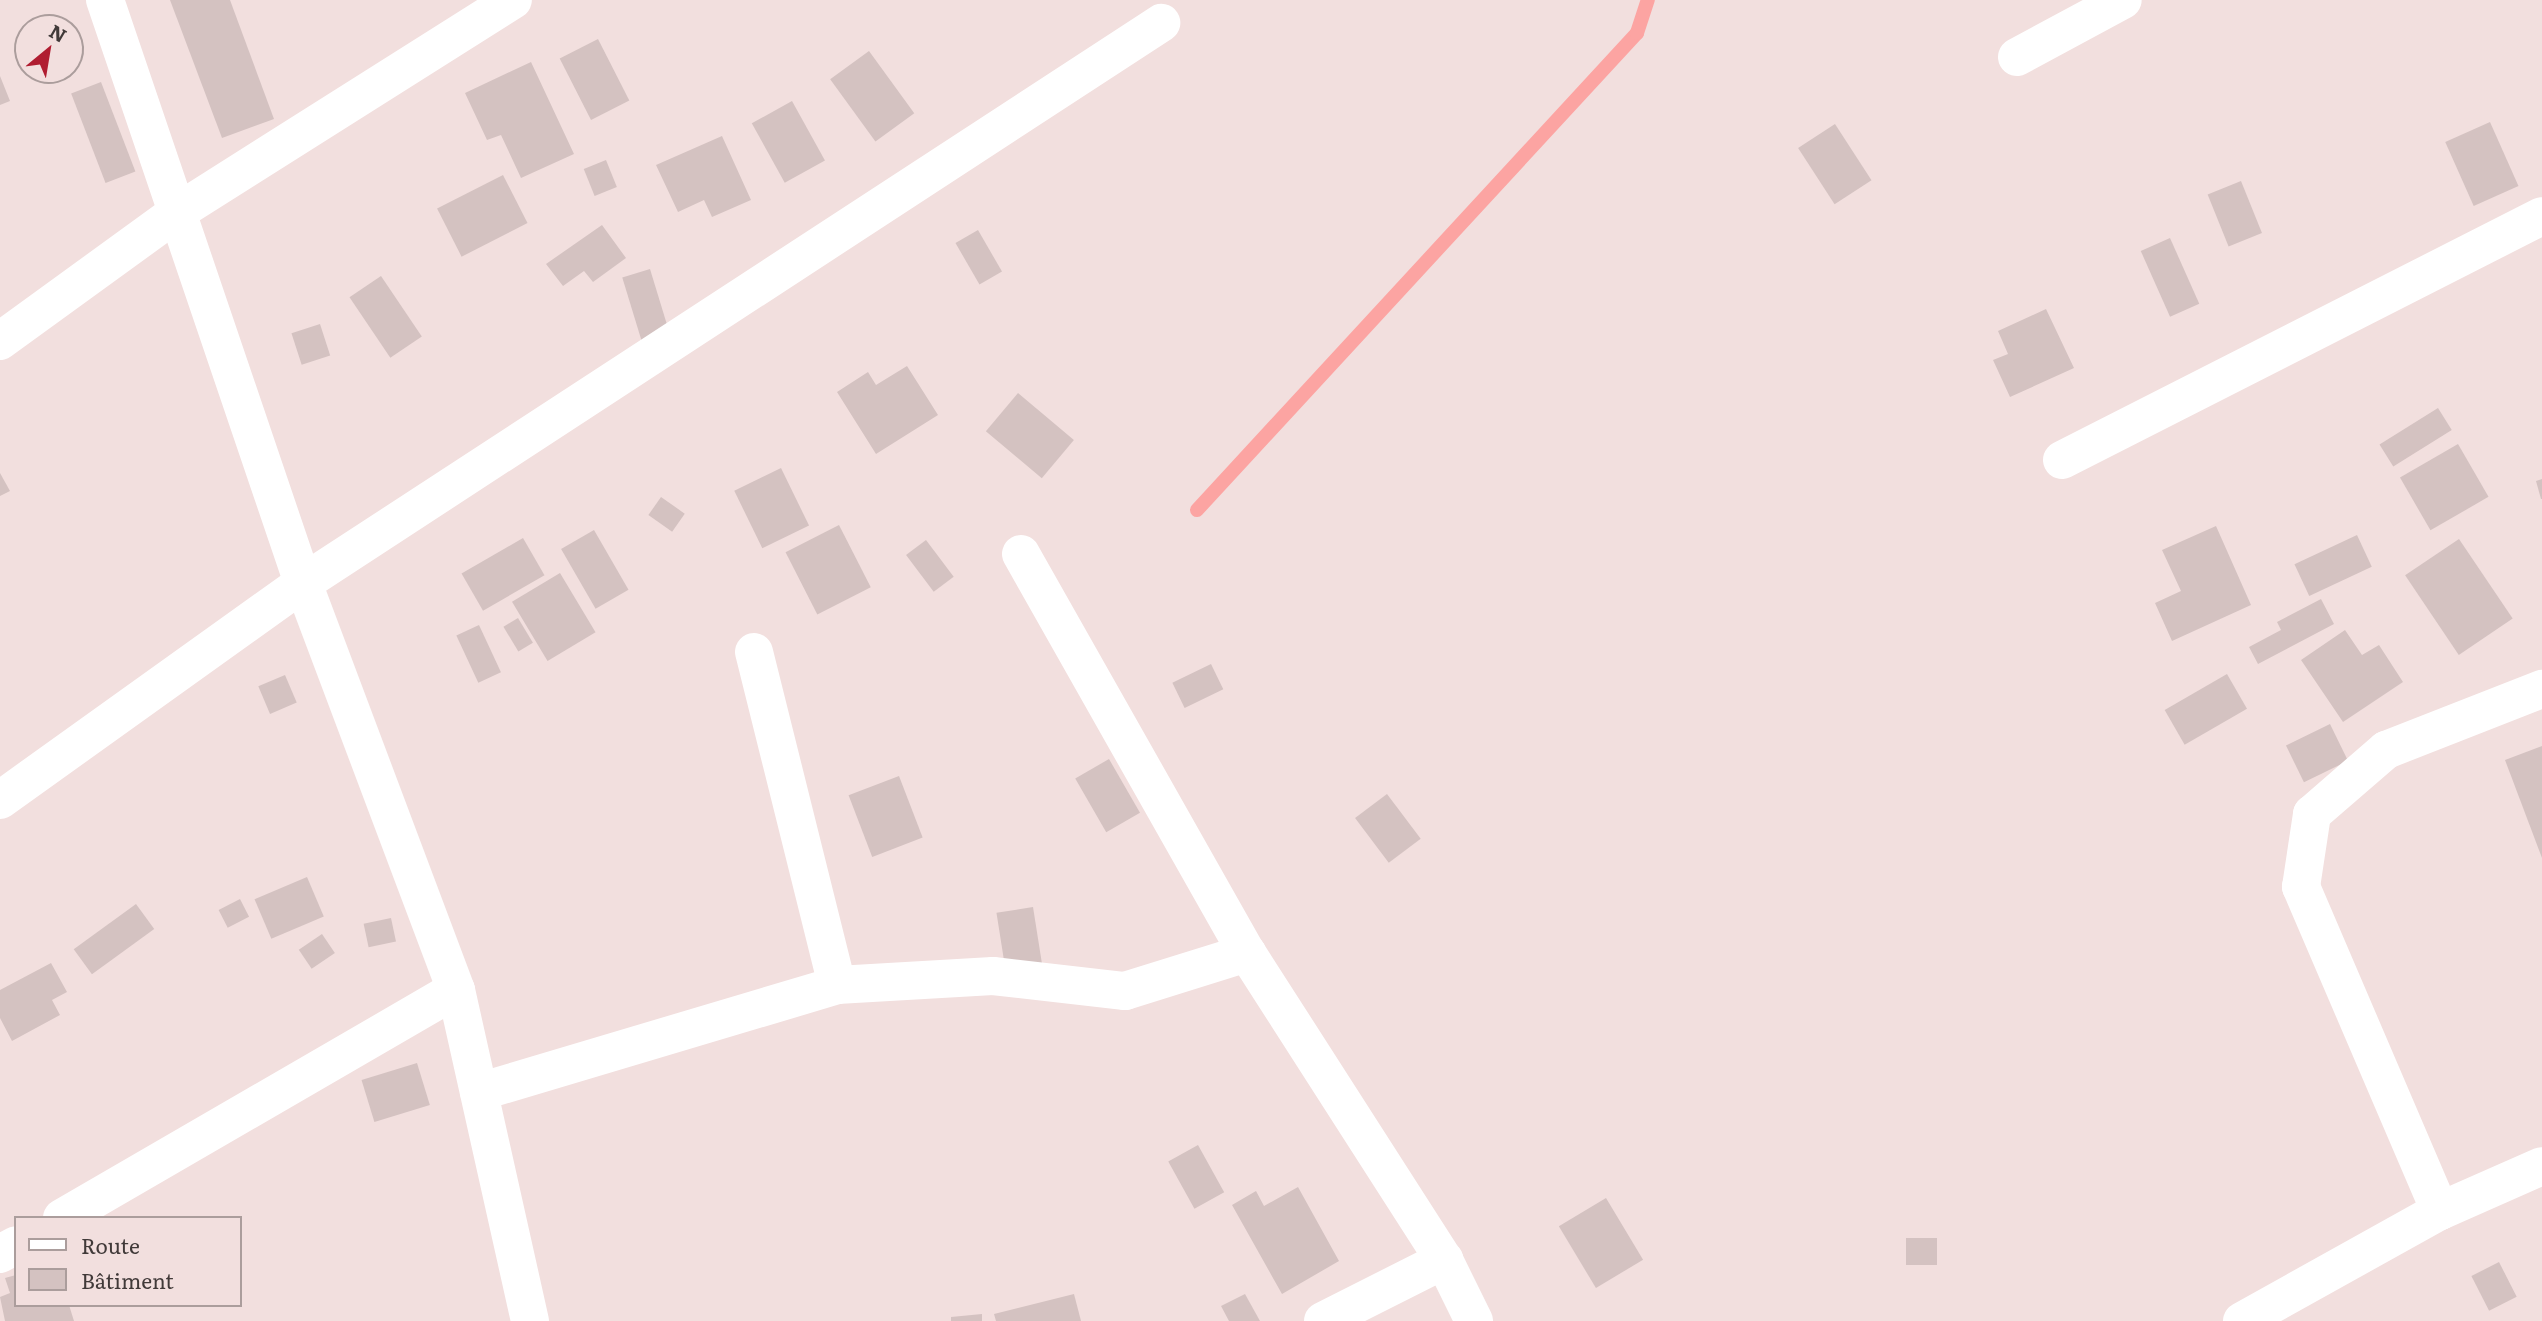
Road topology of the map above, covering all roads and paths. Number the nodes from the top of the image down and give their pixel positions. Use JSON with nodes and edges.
{"nodes":[{"id":1,"x":105,"y":0,"type":"edge"},
{"id":2,"x":513,"y":0,"type":"edge"},
{"id":3,"x":2123,"y":0,"type":"edge"},
{"id":4,"x":1161,"y":23,"type":"dead end"},
{"id":5,"x":2017,"y":57,"type":"dead end"},
{"id":6,"x":179,"y":211,"type":"junction"},
{"id":7,"x":2542,"y":216,"type":"edge"},
{"id":8,"x":0,"y":341,"type":"edge"},
{"id":9,"x":2062,"y":460,"type":"dead end"},
{"id":10,"x":1021,"y":554,"type":"dead end"},
{"id":11,"x":303,"y":583,"type":"junction"},
{"id":12,"x":754,"y":652,"type":"dead end"},
{"id":13,"x":2542,"y":689,"type":"edge"},
{"id":14,"x":0,"y":800,"type":"edge"},
{"id":15,"x":1247,"y":953,"type":"junction"},
{"id":16,"x":837,"y":985,"type":"junction"},
{"id":17,"x":456,"y":990,"type":"junction"},
{"id":18,"x":479,"y":1091,"type":"junction"},
{"id":19,"x":2542,"y":1166,"type":"edge"},
{"id":20,"x":2440,"y":1211,"type":"junction"},
{"id":21,"x":65,"y":1216,"type":"edge"},
{"id":22,"x":1444,"y":1260,"type":"junction"},
{"id":23,"x":2287,"y":1310,"type":"edge"},
{"id":24,"x":530,"y":1321,"type":"edge"},
{"id":25,"x":1323,"y":1321,"type":"edge"},
{"id":26,"x":1474,"y":1321,"type":"edge"},
{"id":27,"x":2242,"y":1321,"type":"edge"}],
"edges":[{"from":1,"to":6,"type":"street"},
{"from":2,"to":6,"type":"street"},
{"from":3,"to":5,"type":"street"},
{"from":4,"to":11,"type":"street"},
{"from":6,"to":8,"type":"street"},
{"from":6,"to":11,"type":"street"},
{"from":7,"to":9,"type":"street"},
{"from":10,"to":15,"type":"street"},
{"from":11,"to":14,"type":"street"},
{"from":11,"to":17,"type":"street"},
{"from":12,"to":16,"type":"street"},
{"from":13,"to":20,"type":"street"},
{"from":15,"to":16,"type":"street"},
{"from":15,"to":22,"type":"street"},
{"from":16,"to":18,"type":"street"},
{"from":17,"to":18,"type":"street"},
{"from":17,"to":21,"type":"street"},
{"from":18,"to":24,"type":"street"},
{"from":19,"to":20,"type":"street"},
{"from":20,"to":23,"type":"street"},
{"from":22,"to":25,"type":"street"},
{"from":22,"to":26,"type":"street"},
{"from":23,"to":27,"type":"street"}]}
